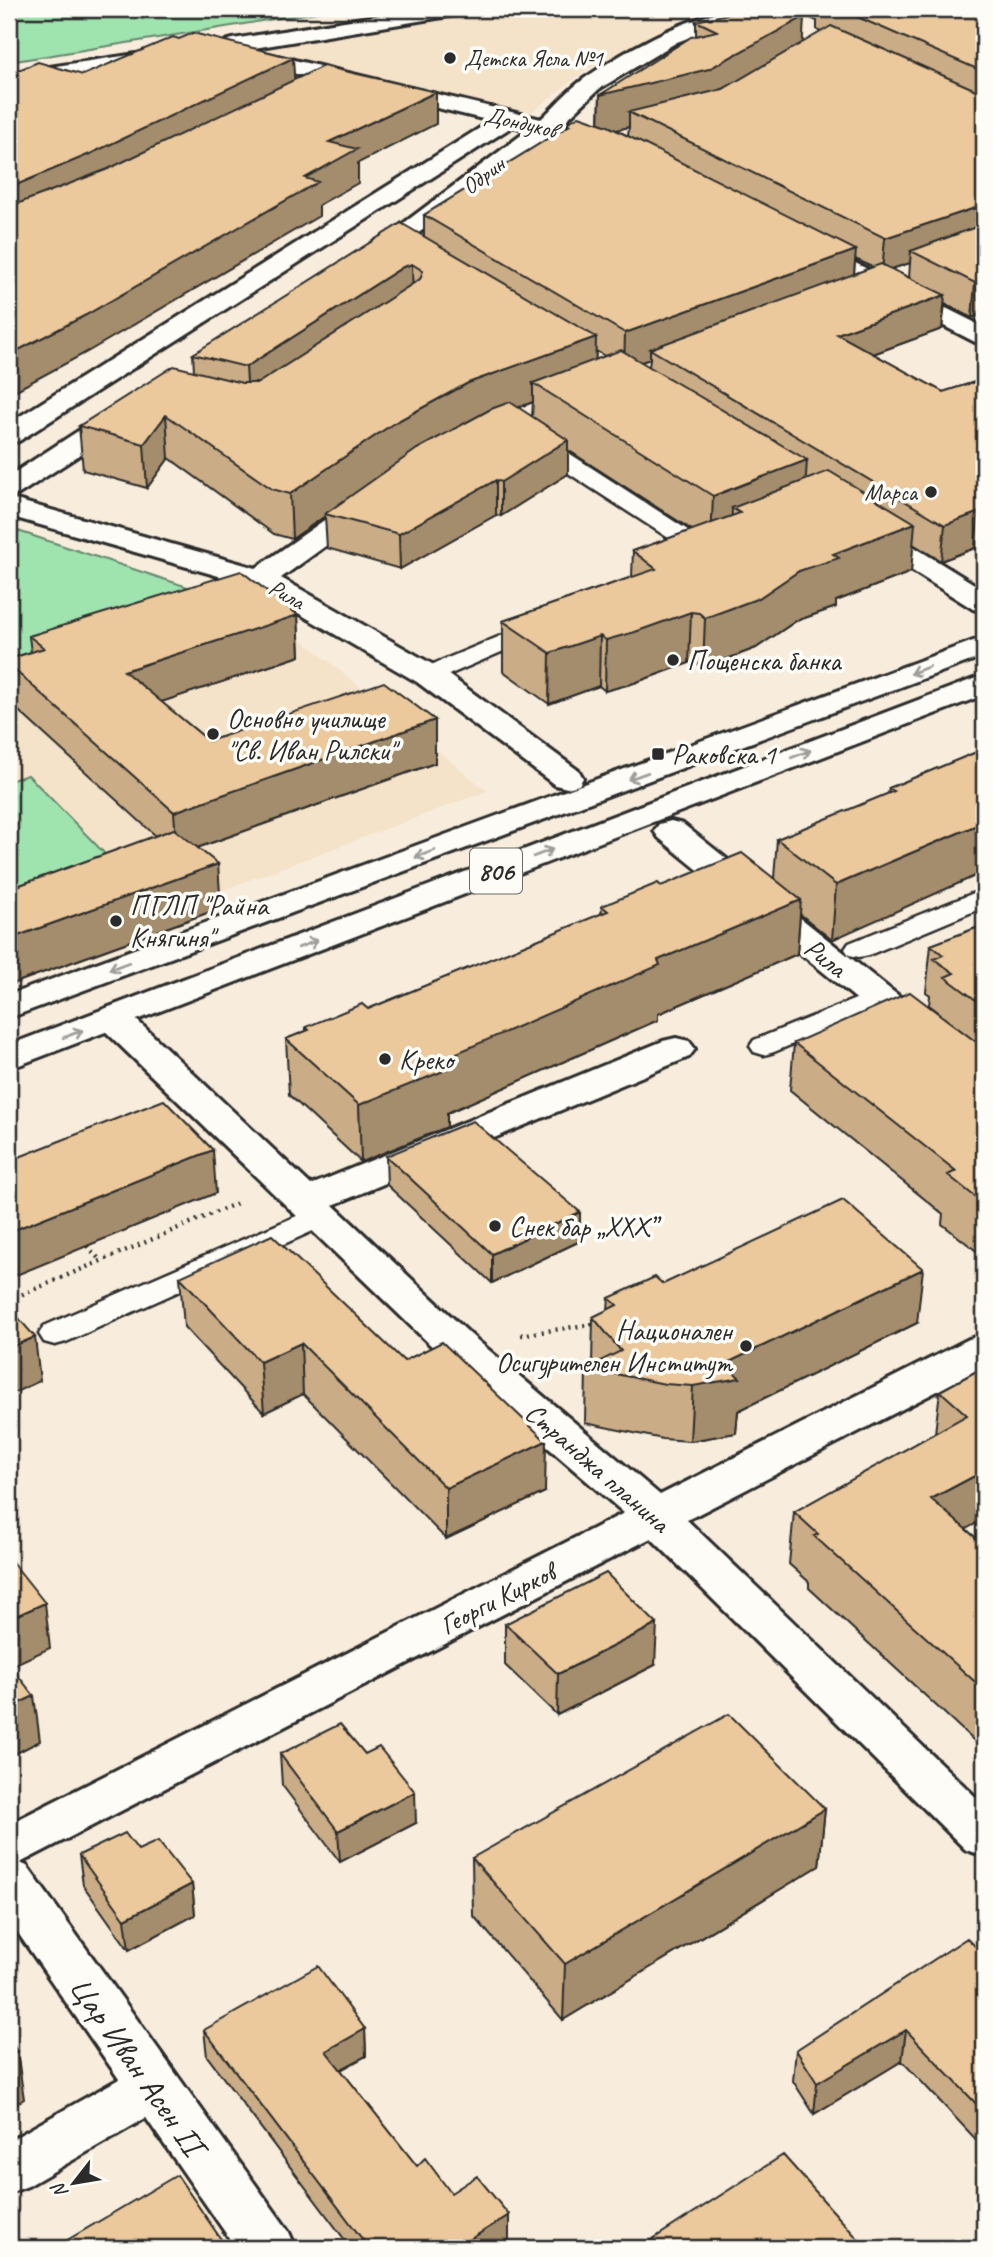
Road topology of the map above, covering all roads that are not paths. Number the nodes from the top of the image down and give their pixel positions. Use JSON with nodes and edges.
{"nodes":[{"id":1,"x":455,"y":9,"type":"edge"},
{"id":2,"x":753,"y":14,"type":"edge"},
{"id":3,"x":177,"y":54,"type":"edge"},
{"id":4,"x":340,"y":79,"type":"junction"},
{"id":5,"x":9,"y":80,"type":"edge"},
{"id":6,"x":315,"y":91,"type":"edge"},
{"id":7,"x":509,"y":120,"type":"junction"},
{"id":8,"x":547,"y":125,"type":"junction"},
{"id":9,"x":586,"y":139,"type":"edge"},
{"id":10,"x":785,"y":235,"type":"edge"},
{"id":11,"x":347,"y":272,"type":"edge"},
{"id":12,"x":907,"y":274,"type":"edge"},
{"id":13,"x":882,"y":284,"type":"junction"},
{"id":14,"x":856,"y":294,"type":"edge"},
{"id":15,"x":984,"y":337,"type":"edge"},
{"id":16,"x":144,"y":401,"type":"edge"},
{"id":17,"x":522,"y":424,"type":"edge"},
{"id":18,"x":9,"y":435,"type":"edge"},
{"id":19,"x":9,"y":488,"type":"edge"},
{"id":20,"x":383,"y":491,"type":"edge"},
{"id":21,"x":9,"y":507,"type":"edge"},
{"id":22,"x":842,"y":514,"type":"edge"},
{"id":23,"x":733,"y":545,"type":"edge"},
{"id":24,"x":709,"y":554,"type":"junction"},
{"id":25,"x":683,"y":565,"type":"edge"},
{"id":26,"x":261,"y":579,"type":"junction"},
{"id":27,"x":984,"y":603,"type":"edge"},
{"id":28,"x":555,"y":620,"type":"edge"},
{"id":29,"x":984,"y":646,"type":"edge"},
{"id":30,"x":428,"y":675,"type":"junction"},
{"id":31,"x":984,"y":684,"type":"edge"},
{"id":32,"x":567,"y":778,"type":"dead end"},
{"id":33,"x":671,"y":831,"type":"dead end"},
{"id":34,"x":984,"y":897,"type":"edge"},
{"id":35,"x":859,"y":949,"type":"dead end"},
{"id":36,"x":878,"y":998,"type":"junction"},
{"id":37,"x":9,"y":1007,"type":"edge"},
{"id":38,"x":114,"y":1019,"type":"junction"},
{"id":39,"x":764,"y":1046,"type":"dead end"},
{"id":40,"x":677,"y":1049,"type":"dead end"},
{"id":41,"x":9,"y":1058,"type":"edge"},
{"id":42,"x":984,"y":1078,"type":"edge"},
{"id":43,"x":306,"y":1200,"type":"junction"},
{"id":44,"x":55,"y":1334,"type":"dead end"},
{"id":45,"x":984,"y":1349,"type":"edge"},
{"id":46,"x":657,"y":1517,"type":"junction"},
{"id":47,"x":984,"y":1836,"type":"edge"},
{"id":48,"x":9,"y":1847,"type":"edge"},
{"id":49,"x":9,"y":1880,"type":"edge"},
{"id":50,"x":153,"y":2087,"type":"junction"},
{"id":51,"x":9,"y":2169,"type":"edge"},
{"id":52,"x":268,"y":2248,"type":"edge"}],
"edges":[{"from":1,"to":4,"type":"street","name":"Дондуков"},
{"from":2,"to":8,"type":"street","name":"Одрин"},
{"from":3,"to":5,"type":"street"},
{"from":4,"to":6,"type":"street"},
{"from":4,"to":7,"type":"street","name":"Дондуков"},
{"from":7,"to":8,"type":"street","name":"Дондуков"},
{"from":7,"to":18,"type":"street","name":"Одрин"},
{"from":8,"to":9,"type":"street","name":"Дондуков"},
{"from":8,"to":11,"type":"street","name":"Одрин"},
{"from":10,"to":13,"type":"street"},
{"from":12,"to":13,"type":"street"},
{"from":13,"to":14,"type":"street"},
{"from":13,"to":15,"type":"street"},
{"from":16,"to":19,"type":"street"},
{"from":17,"to":24,"type":"lane"},
{"from":20,"to":26,"type":"street"},
{"from":21,"to":26,"type":"street","name":"Рила"},
{"from":22,"to":27,"type":"street"},
{"from":23,"to":24,"type":"lane"},
{"from":24,"to":25,"type":"lane"},
{"from":26,"to":30,"type":"street","name":"Рила"},
{"from":28,"to":30,"type":"lane"},
{"from":29,"to":37,"type":"street","number":"806","one_way":true},
{"from":30,"to":32,"type":"street","name":"Рила"},
{"from":38,"to":31,"type":"street","number":"806","one_way":true},
{"from":33,"to":36,"type":"street","name":"Рила"},
{"from":34,"to":35,"type":"lane"},
{"from":36,"to":39,"type":"lane"},
{"from":36,"to":42,"type":"street","name":"Рила"},
{"from":41,"to":38,"type":"street","number":"806","one_way":true},
{"from":38,"to":43,"type":"street","name":"Странджа планина"},
{"from":40,"to":43,"type":"street"},
{"from":43,"to":44,"type":"lane"},
{"from":43,"to":46,"type":"street","name":"Странджа планина"},
{"from":45,"to":46,"type":"street","name":"Георги Кирков"},
{"from":46,"to":47,"type":"street","name":"Странджа планина"},
{"from":46,"to":48,"type":"street","name":"Георги Кирков"},
{"from":49,"to":50,"type":"street","name":"Цар Иван Асен II"},
{"from":50,"to":51,"type":"street"},
{"from":50,"to":52,"type":"street","name":"Цар Иван Асен II"}]}
